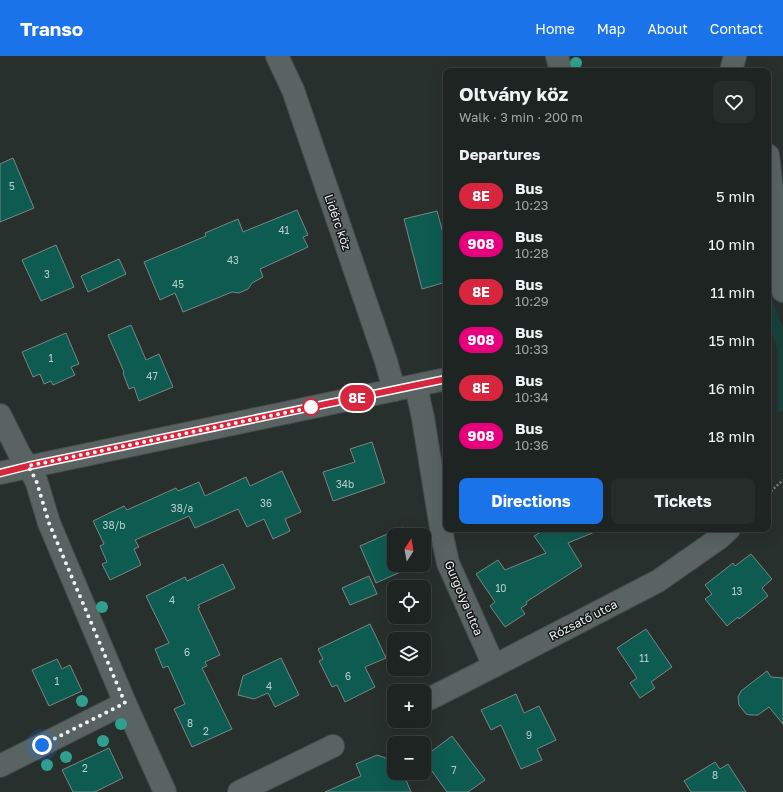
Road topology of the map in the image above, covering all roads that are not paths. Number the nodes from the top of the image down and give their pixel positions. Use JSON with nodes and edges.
{"nodes":[{"id":1,"x":277,"y":56,"type":"edge"},
{"id":2,"x":557,"y":56,"type":"edge"},
{"id":3,"x":735,"y":56,"type":"edge"},
{"id":4,"x":560,"y":68,"type":"edge"},
{"id":5,"x":732,"y":68,"type":"edge"},
{"id":6,"x":771,"y":182,"type":"edge"},
{"id":7,"x":771,"y":278,"type":"edge"},
{"id":8,"x":783,"y":291,"type":"edge"},
{"id":9,"x":783,"y":301,"type":"edge"},
{"id":10,"x":443,"y":381,"type":"edge"},
{"id":11,"x":416,"y":386,"type":"junction"},
{"id":12,"x":394,"y":390,"type":"junction"},
{"id":13,"x":0,"y":414,"type":"edge"},
{"id":14,"x":28,"y":466,"type":"junction"},
{"id":15,"x":0,"y":473,"type":"edge"},
{"id":16,"x":726,"y":532,"type":"edge"},
{"id":17,"x":494,"y":666,"type":"junction"},
{"id":18,"x":431,"y":698,"type":"edge"},
{"id":19,"x":125,"y":703,"type":"junction"},
{"id":20,"x":333,"y":746,"type":"dead end"},
{"id":21,"x":0,"y":766,"type":"edge"},
{"id":22,"x":165,"y":792,"type":"edge"},
{"id":23,"x":239,"y":792,"type":"edge"}],
"edges":[{"from":1,"to":12,"type":"street","name":"Lidérc köz"},
{"from":2,"to":4,"type":"street"},
{"from":3,"to":5,"type":"street"},
{"from":6,"to":8,"type":"street"},
{"from":7,"to":9,"type":"street"},
{"from":10,"to":11,"type":"street"},
{"from":11,"to":12,"type":"street"},
{"from":11,"to":17,"type":"street","name":"Gurgolya utca"},
{"from":12,"to":14,"type":"street"},
{"from":13,"to":14,"type":"street"},
{"from":14,"to":15,"type":"street"},
{"from":14,"to":19,"type":"street"},
{"from":16,"to":17,"type":"street","name":"Rózsatő utca"},
{"from":17,"to":18,"type":"street","name":"Rózsatő utca"},
{"from":19,"to":21,"type":"street"},
{"from":19,"to":22,"type":"street"},
{"from":20,"to":23,"type":"street"}]}
